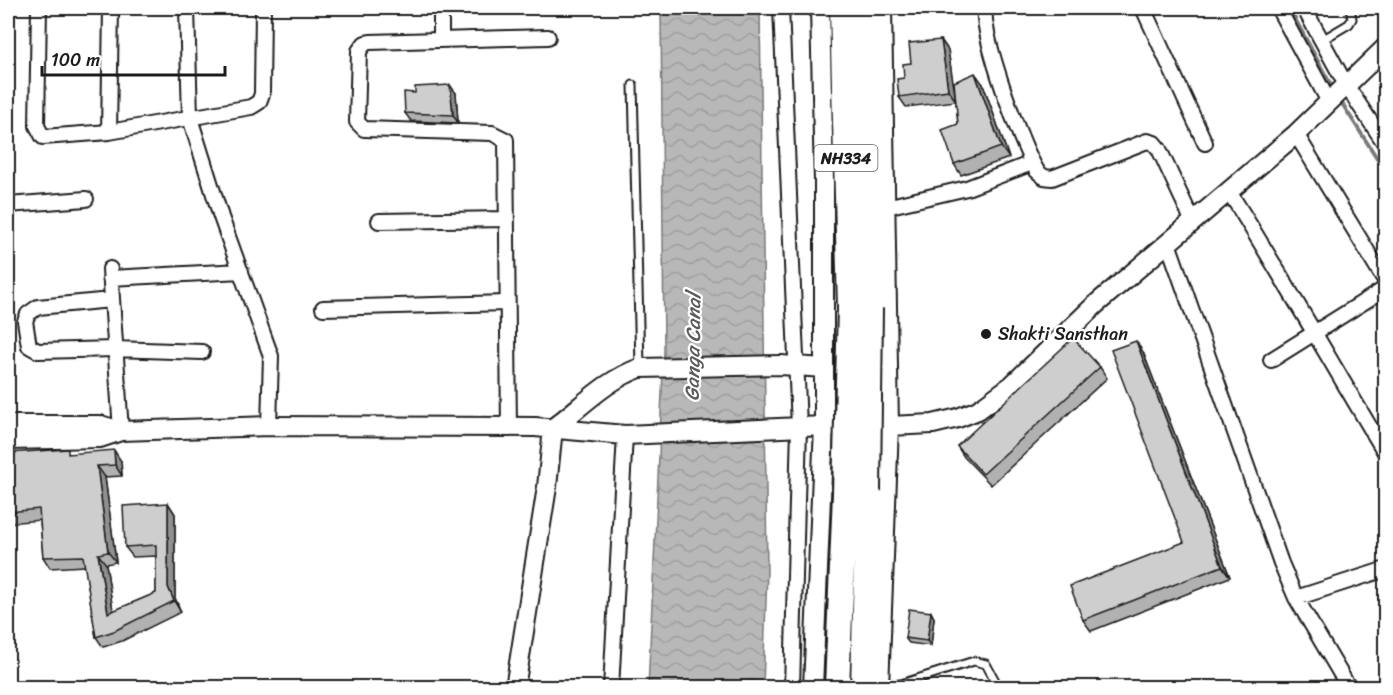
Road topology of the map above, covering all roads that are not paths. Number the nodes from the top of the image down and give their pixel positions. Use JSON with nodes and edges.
{"nodes":[{"id":1,"x":39,"y":8,"type":"edge"},
{"id":2,"x":111,"y":8,"type":"edge"},
{"id":3,"x":188,"y":8,"type":"edge"},
{"id":4,"x":263,"y":8,"type":"edge"},
{"id":5,"x":441,"y":8,"type":"edge"},
{"id":6,"x":781,"y":8,"type":"edge"},
{"id":7,"x":820,"y":8,"type":"edge"},
{"id":8,"x":842,"y":8,"type":"edge"},
{"id":9,"x":866,"y":8,"type":"edge"},
{"id":10,"x":882,"y":8,"type":"edge"},
{"id":11,"x":985,"y":8,"type":"edge"},
{"id":12,"x":1143,"y":8,"type":"edge"},
{"id":13,"x":1278,"y":8,"type":"edge"},
{"id":14,"x":1304,"y":8,"type":"edge"},
{"id":15,"x":1350,"y":8,"type":"edge"},
{"id":16,"x":548,"y":37,"type":"dead end"},
{"id":17,"x":441,"y":40,"type":"junction"},
{"id":18,"x":1322,"y":40,"type":"junction"},
{"id":19,"x":1386,"y":47,"type":"edge"},
{"id":20,"x":633,"y":85,"type":"dead end"},
{"id":21,"x":1347,"y":85,"type":"junction"},
{"id":22,"x":1329,"y":102,"type":"junction"},
{"id":23,"x":190,"y":118,"type":"junction"},
{"id":24,"x":109,"y":132,"type":"junction"},
{"id":25,"x":1296,"y":134,"type":"junction"},
{"id":26,"x":1205,"y":143,"type":"dead end"},
{"id":27,"x":1386,"y":145,"type":"edge"},
{"id":28,"x":1032,"y":163,"type":"junction"},
{"id":29,"x":1228,"y":190,"type":"junction"},
{"id":30,"x":86,"y":199,"type":"dead end"},
{"id":31,"x":8,"y":206,"type":"edge"},
{"id":32,"x":886,"y":207,"type":"junction"},
{"id":33,"x":507,"y":219,"type":"junction"},
{"id":34,"x":378,"y":221,"type":"dead end"},
{"id":35,"x":1193,"y":222,"type":"junction"},
{"id":36,"x":1168,"y":243,"type":"junction"},
{"id":37,"x":241,"y":272,"type":"junction"},
{"id":38,"x":1386,"y":282,"type":"edge"},
{"id":39,"x":1386,"y":288,"type":"edge"},
{"id":40,"x":111,"y":300,"type":"junction"},
{"id":41,"x":507,"y":303,"type":"junction"},
{"id":42,"x":323,"y":308,"type":"dead end"},
{"id":43,"x":860,"y":308,"type":"junction"},
{"id":44,"x":1312,"y":333,"type":"junction"},
{"id":45,"x":115,"y":349,"type":"junction"},
{"id":46,"x":202,"y":352,"type":"dead end"},
{"id":47,"x":1271,"y":360,"type":"dead end"},
{"id":48,"x":789,"y":366,"type":"junction"},
{"id":49,"x":646,"y":368,"type":"junction"},
{"id":50,"x":824,"y":368,"type":"junction"},
{"id":51,"x":8,"y":424,"type":"edge"},
{"id":52,"x":269,"y":426,"type":"junction"},
{"id":53,"x":824,"y":426,"type":"junction"},
{"id":54,"x":889,"y":426,"type":"junction"},
{"id":55,"x":799,"y":427,"type":"junction"},
{"id":56,"x":508,"y":428,"type":"junction"},
{"id":57,"x":553,"y":428,"type":"junction"},
{"id":58,"x":121,"y":431,"type":"junction"},
{"id":59,"x":625,"y":435,"type":"junction"},
{"id":60,"x":8,"y":440,"type":"edge"},
{"id":61,"x":1386,"y":454,"type":"edge"},
{"id":62,"x":857,"y":492,"type":"junction"},
{"id":63,"x":1386,"y":569,"type":"edge"},
{"id":64,"x":1296,"y":598,"type":"junction"},
{"id":65,"x":515,"y":687,"type":"edge"},
{"id":66,"x":611,"y":687,"type":"edge"},
{"id":67,"x":792,"y":687,"type":"edge"},
{"id":68,"x":813,"y":687,"type":"edge"},
{"id":69,"x":837,"y":687,"type":"edge"},
{"id":70,"x":874,"y":687,"type":"edge"},
{"id":71,"x":999,"y":687,"type":"edge"},
{"id":72,"x":1349,"y":687,"type":"edge"}],
"edges":[{"from":1,"to":24,"type":"street"},
{"from":2,"to":24,"type":"street"},
{"from":3,"to":23,"type":"street"},
{"from":4,"to":23,"type":"street"},
{"from":5,"to":17,"type":"street"},
{"from":6,"to":48,"type":"street"},
{"from":7,"to":50,"type":"main road"},
{"from":8,"to":43,"type":"highway","number":"NH334"},
{"from":9,"to":43,"type":"highway","number":"NH334"},
{"from":10,"to":32,"type":"main road"},
{"from":11,"to":28,"type":"street"},
{"from":12,"to":26,"type":"street"},
{"from":13,"to":22,"type":"street"},
{"from":14,"to":18,"type":"street"},
{"from":15,"to":18,"type":"lane"},
{"from":16,"to":17,"type":"street"},
{"from":17,"to":33,"type":"street"},
{"from":18,"to":21,"type":"street"},
{"from":19,"to":21,"type":"main road"},
{"from":20,"to":49,"type":"lane"},
{"from":21,"to":22,"type":"main road"},
{"from":21,"to":27,"type":"street"},
{"from":22,"to":25,"type":"main road"},
{"from":23,"to":24,"type":"street"},
{"from":23,"to":37,"type":"street"},
{"from":25,"to":29,"type":"main road"},
{"from":25,"to":38,"type":"street"},
{"from":28,"to":32,"type":"street"},
{"from":28,"to":35,"type":"street"},
{"from":29,"to":35,"type":"main road"},
{"from":29,"to":44,"type":"street"},
{"from":30,"to":31,"type":"street"},
{"from":32,"to":54,"type":"main road"},
{"from":33,"to":34,"type":"street"},
{"from":33,"to":41,"type":"street"},
{"from":35,"to":36,"type":"main road"},
{"from":36,"to":54,"type":"main road"},
{"from":36,"to":64,"type":"street"},
{"from":37,"to":40,"type":"street"},
{"from":37,"to":52,"type":"street"},
{"from":39,"to":44,"type":"street"},
{"from":40,"to":45,"type":"street"},
{"from":40,"to":45,"type":"street"},
{"from":41,"to":42,"type":"street"},
{"from":41,"to":56,"type":"street"},
{"from":43,"to":62,"type":"highway","number":"NH334","bridge":true},
{"from":44,"to":47,"type":"street"},
{"from":44,"to":61,"type":"street"},
{"from":45,"to":46,"type":"street"},
{"from":45,"to":58,"type":"street"},
{"from":48,"to":49,"type":"main road"},
{"from":48,"to":50,"type":"main road"},
{"from":48,"to":55,"type":"street"},
{"from":49,"to":57,"type":"main road"},
{"from":50,"to":53,"type":"main road"},
{"from":51,"to":58,"type":"main road"},
{"from":52,"to":56,"type":"main road"},
{"from":52,"to":58,"type":"main road"},
{"from":53,"to":54,"type":"main road"},
{"from":53,"to":55,"type":"main road"},
{"from":53,"to":68,"type":"main road"},
{"from":54,"to":70,"type":"main road"},
{"from":55,"to":59,"type":"main road"},
{"from":55,"to":67,"type":"street"},
{"from":56,"to":57,"type":"main road"},
{"from":57,"to":59,"type":"main road"},
{"from":57,"to":65,"type":"main road"},
{"from":58,"to":60,"type":"main road"},
{"from":59,"to":66,"type":"street"},
{"from":62,"to":69,"type":"highway","number":"NH334"},
{"from":62,"to":70,"type":"highway","number":"NH334"},
{"from":63,"to":64,"type":"street"},
{"from":64,"to":72,"type":"street"},
{"from":70,"to":71,"type":"lane"}]}
